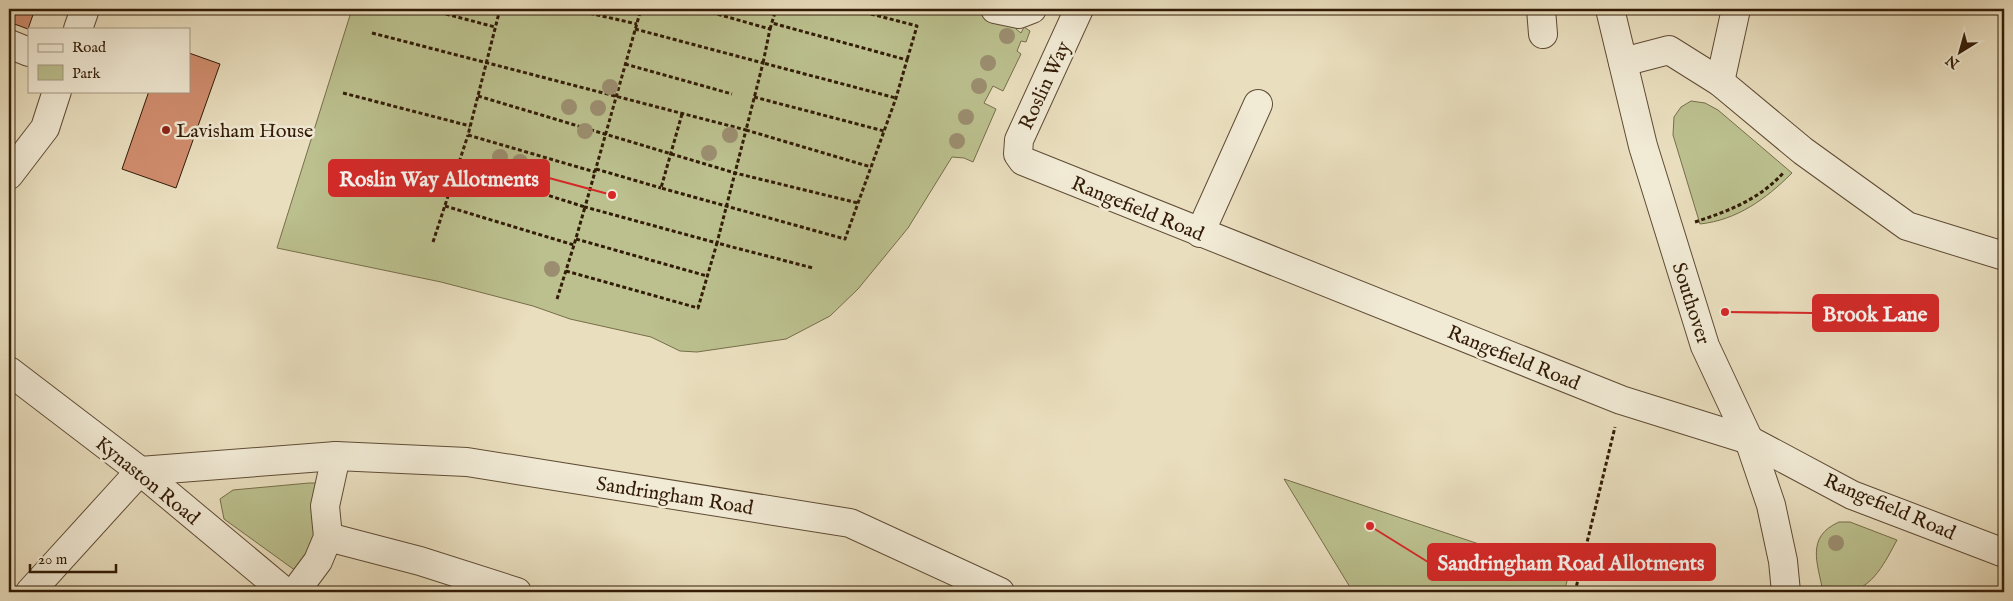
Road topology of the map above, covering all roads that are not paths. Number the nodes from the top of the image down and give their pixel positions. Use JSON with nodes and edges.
{"nodes":[{"id":1,"x":85,"y":9,"type":"edge"},
{"id":2,"x":995,"y":9,"type":"edge"},
{"id":3,"x":1032,"y":9,"type":"edge"},
{"id":4,"x":1610,"y":9,"type":"edge"},
{"id":5,"x":1736,"y":9,"type":"edge"},
{"id":6,"x":1071,"y":11,"type":"edge"},
{"id":7,"x":78,"y":28,"type":"edge"},
{"id":8,"x":9,"y":44,"type":"edge"},
{"id":9,"x":28,"y":52,"type":"edge"},
{"id":10,"x":1623,"y":62,"type":"junction"},
{"id":11,"x":1720,"y":82,"type":"junction"},
{"id":12,"x":57,"y":92,"type":"edge"},
{"id":13,"x":1258,"y":104,"type":"dead end"},
{"id":14,"x":1023,"y":161,"type":"joint"},
{"id":15,"x":9,"y":175,"type":"edge"},
{"id":16,"x":1200,"y":232,"type":"junction"},
{"id":17,"x":2004,"y":256,"type":"edge"},
{"id":18,"x":9,"y":371,"type":"edge"},
{"id":19,"x":1749,"y":440,"type":"junction"},
{"id":20,"x":336,"y":456,"type":"junction"},
{"id":21,"x":140,"y":471,"type":"junction"},
{"id":22,"x":328,"y":537,"type":"junction"},
{"id":23,"x":2004,"y":553,"type":"edge"},
{"id":24,"x":30,"y":592,"type":"edge"},
{"id":25,"x":285,"y":592,"type":"edge"},
{"id":26,"x":295,"y":592,"type":"edge"},
{"id":27,"x":517,"y":592,"type":"edge"},
{"id":28,"x":1000,"y":592,"type":"edge"},
{"id":29,"x":1786,"y":592,"type":"edge"}],
"edges":[{"from":1,"to":7,"type":"street"},
{"from":2,"to":3,"type":"street"},
{"from":4,"to":10,"type":"street","name":"Southover"},
{"from":5,"to":11,"type":"street"},
{"from":6,"to":14,"type":"street","name":"Roslin Way"},
{"from":8,"to":9,"type":"street"},
{"from":10,"to":11,"type":"street"},
{"from":10,"to":19,"type":"street","name":"Southover"},
{"from":11,"to":17,"type":"street"},
{"from":12,"to":15,"type":"street"},
{"from":13,"to":16,"type":"street"},
{"from":14,"to":16,"type":"street","name":"Rangefield Road"},
{"from":16,"to":19,"type":"street","name":"Rangefield Road"},
{"from":18,"to":21,"type":"street","name":"Kynaston Road"},
{"from":19,"to":23,"type":"street","name":"Rangefield Road"},
{"from":19,"to":29,"type":"street","name":"Southover"},
{"from":20,"to":21,"type":"street","name":"Sandringham Road"},
{"from":20,"to":22,"type":"street"},
{"from":20,"to":28,"type":"street","name":"Sandringham Road"},
{"from":21,"to":24,"type":"street"},
{"from":21,"to":25,"type":"street","name":"Kynaston Road"},
{"from":22,"to":26,"type":"street"},
{"from":22,"to":27,"type":"street"}]}
